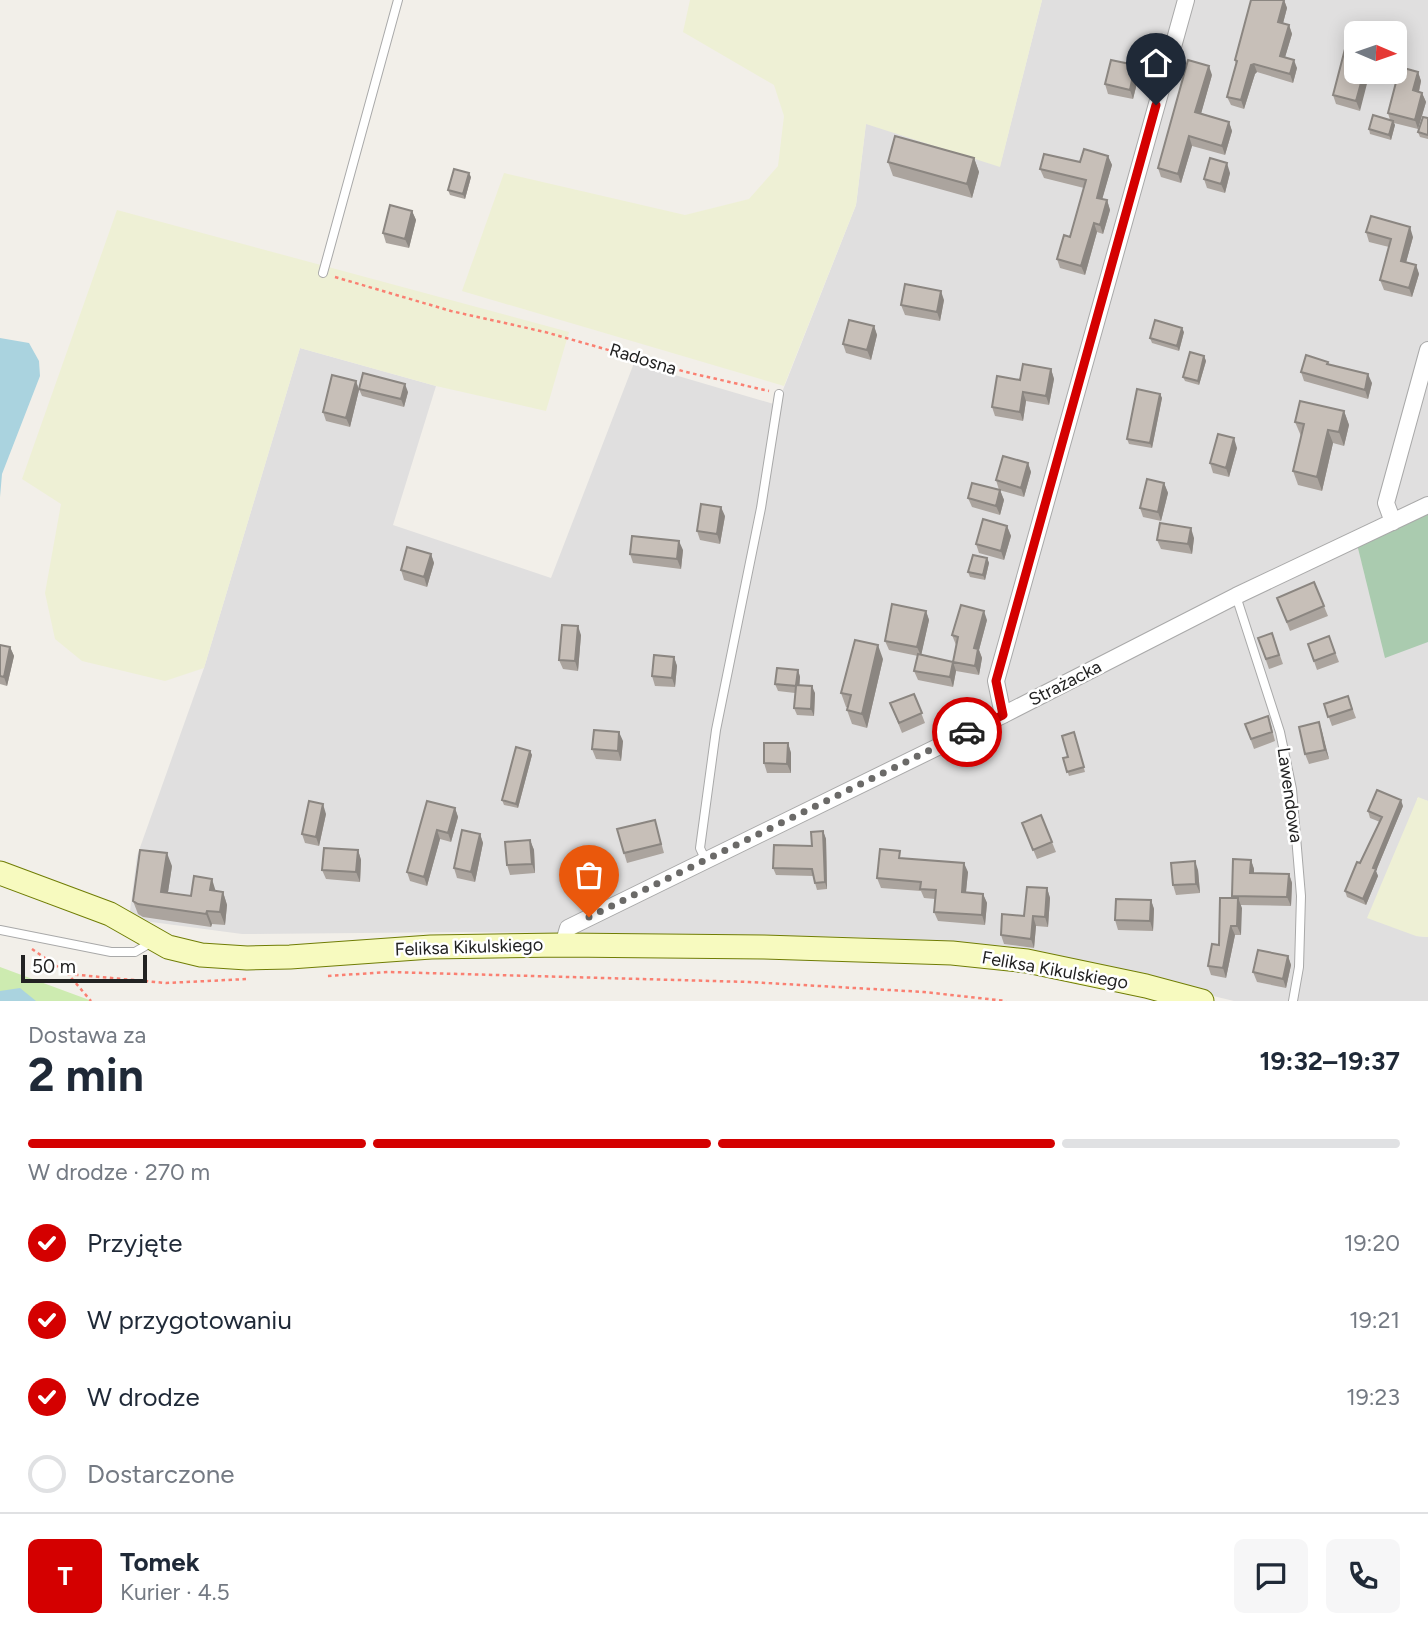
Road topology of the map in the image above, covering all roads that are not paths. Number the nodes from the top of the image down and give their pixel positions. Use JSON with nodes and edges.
{"nodes":[{"id":1,"x":398,"y":0,"type":"edge"},
{"id":2,"x":1186,"y":0,"type":"edge"},
{"id":3,"x":323,"y":273,"type":"road end"},
{"id":4,"x":1428,"y":350,"type":"edge"},
{"id":5,"x":779,"y":394,"type":"road end"},
{"id":6,"x":1428,"y":505,"type":"edge"},
{"id":7,"x":1393,"y":522,"type":"junction"},
{"id":8,"x":1236,"y":596,"type":"junction"},
{"id":9,"x":1003,"y":715,"type":"junction"},
{"id":10,"x":706,"y":861,"type":"junction"},
{"id":11,"x":0,"y":873,"type":"edge"},
{"id":12,"x":2,"y":930,"type":"edge"},
{"id":13,"x":155,"y":940,"type":"junction"},
{"id":14,"x":564,"y":945,"type":"junction"},
{"id":15,"x":1202,"y":1001,"type":"edge"},
{"id":16,"x":1293,"y":1001,"type":"edge"}],
"edges":[{"from":1,"to":3,"type":"lane"},
{"from":2,"to":9,"type":"street"},
{"from":4,"to":7,"type":"street"},
{"from":5,"to":10,"type":"lane"},
{"from":6,"to":7,"type":"street","name":"Strażacka"},
{"from":7,"to":8,"type":"street","name":"Strażacka"},
{"from":8,"to":9,"type":"street","name":"Strażacka"},
{"from":8,"to":16,"type":"lane","name":"Lawendowa"},
{"from":9,"to":10,"type":"street","name":"Strażacka"},
{"from":10,"to":14,"type":"street","name":"Strażacka"},
{"from":11,"to":13,"type":"main road","name":"Feliksa Kikulskiego"},
{"from":12,"to":13,"type":"lane"},
{"from":13,"to":14,"type":"main road","name":"Feliksa Kikulskiego"},
{"from":14,"to":15,"type":"main road","name":"Feliksa Kikulskiego"}]}
